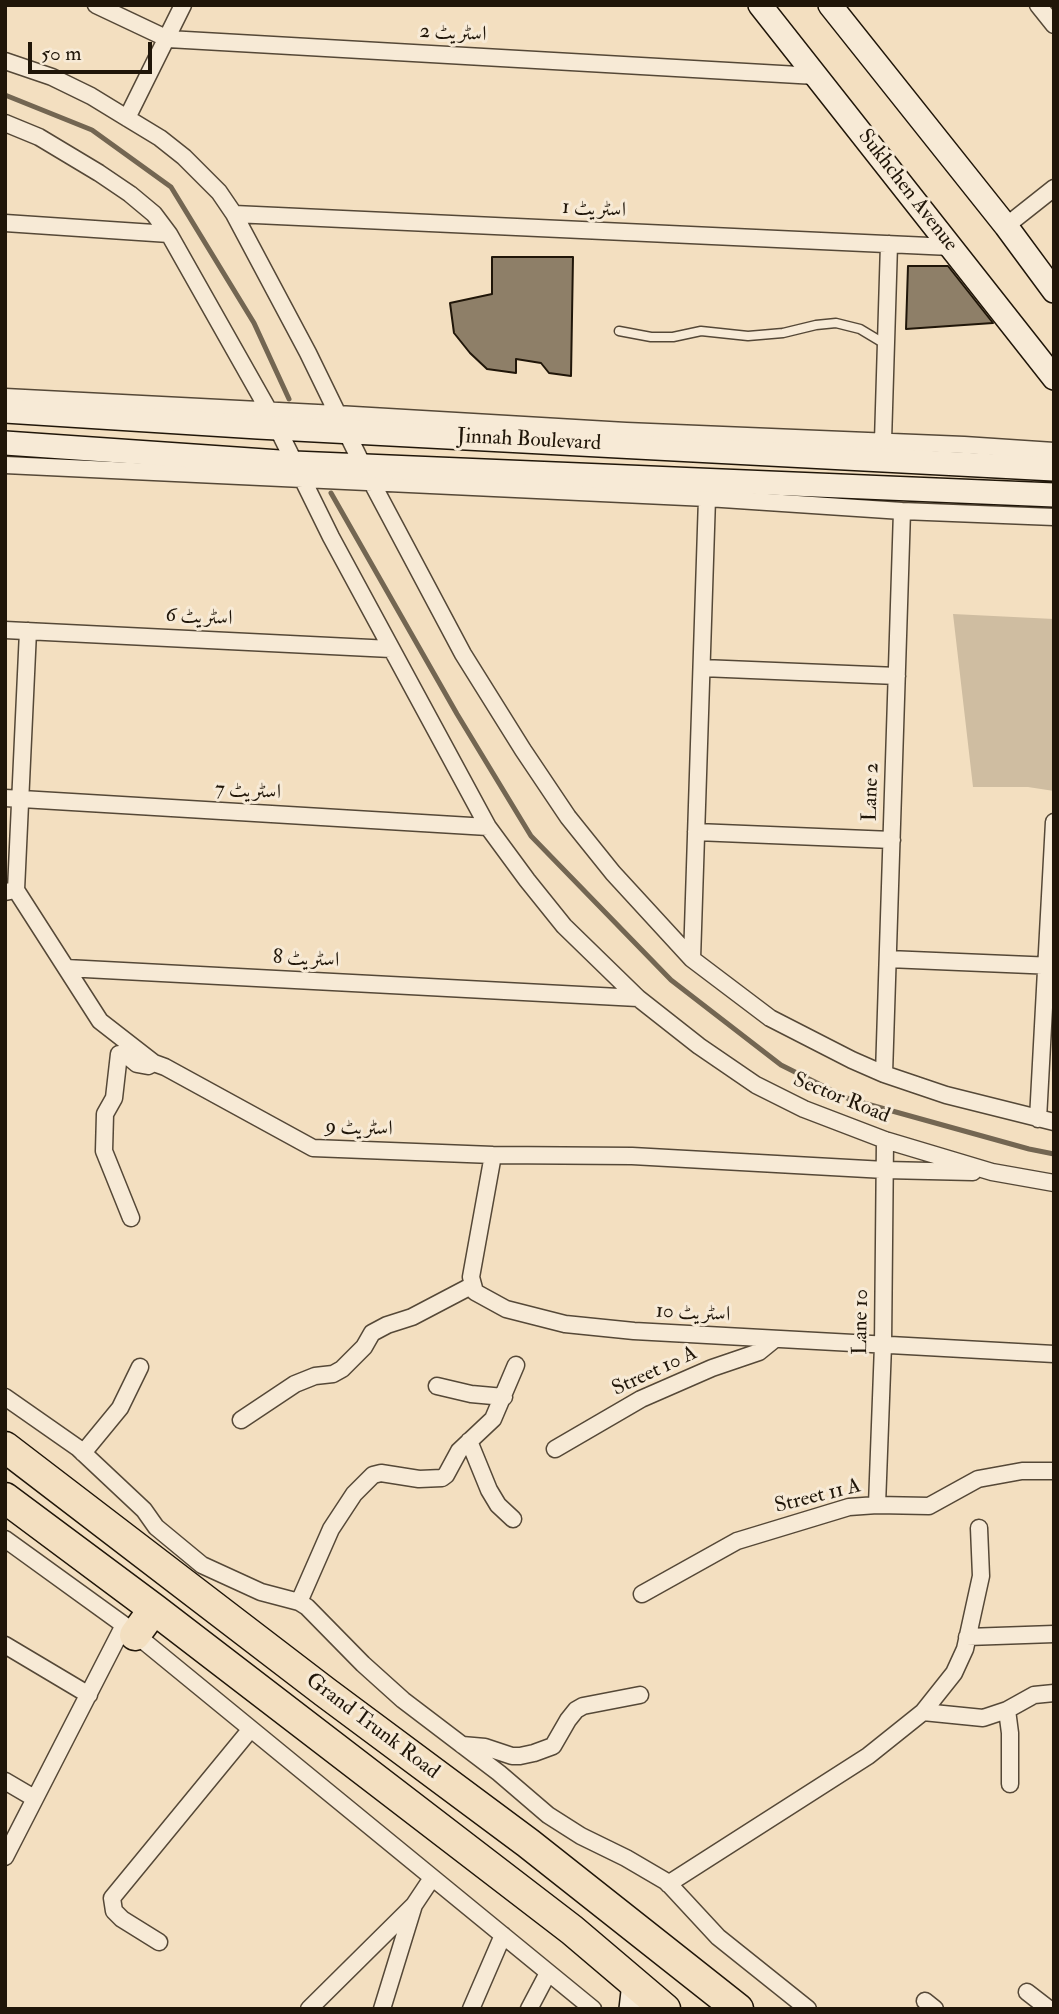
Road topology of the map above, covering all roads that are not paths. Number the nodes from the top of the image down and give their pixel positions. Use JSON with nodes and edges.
{"nodes":[{"id":1,"x":96,"y":5,"type":"edge"},
{"id":2,"x":183,"y":5,"type":"edge"},
{"id":3,"x":760,"y":5,"type":"edge"},
{"id":4,"x":830,"y":5,"type":"edge"},
{"id":5,"x":1038,"y":5,"type":"edge"},
{"id":6,"x":1054,"y":25,"type":"edge"},
{"id":7,"x":168,"y":38,"type":"junction"},
{"id":8,"x":5,"y":61,"type":"edge"},
{"id":9,"x":816,"y":76,"type":"junction"},
{"id":10,"x":127,"y":118,"type":"junction"},
{"id":11,"x":5,"y":123,"type":"edge"},
{"id":12,"x":1054,"y":188,"type":"edge"},
{"id":13,"x":234,"y":214,"type":"junction"},
{"id":14,"x":5,"y":223,"type":"edge"},
{"id":15,"x":1006,"y":226,"type":"junction"},
{"id":16,"x":169,"y":234,"type":"junction"},
{"id":17,"x":888,"y":244,"type":"junction"},
{"id":18,"x":951,"y":247,"type":"junction"},
{"id":19,"x":1054,"y":291,"type":"edge"},
{"id":20,"x":619,"y":331,"type":"dead end"},
{"id":21,"x":886,"y":345,"type":"junction"},
{"id":22,"x":1054,"y":378,"type":"edge"},
{"id":23,"x":5,"y":397,"type":"edge"},
{"id":24,"x":5,"y":411,"type":"edge"},
{"id":25,"x":273,"y":419,"type":"junction"},
{"id":26,"x":342,"y":423,"type":"junction"},
{"id":27,"x":883,"y":441,"type":"junction"},
{"id":28,"x":5,"y":443,"type":"edge"},
{"id":29,"x":1054,"y":450,"type":"edge"},
{"id":30,"x":964,"y":454,"type":"junction"},
{"id":31,"x":5,"y":465,"type":"edge"},
{"id":32,"x":1054,"y":469,"type":"edge"},
{"id":33,"x":298,"y":470,"type":"junction"},
{"id":34,"x":367,"y":474,"type":"junction"},
{"id":35,"x":1054,"y":495,"type":"edge"},
{"id":36,"x":707,"y":498,"type":"junction"},
{"id":37,"x":963,"y":502,"type":"junction"},
{"id":38,"x":902,"y":511,"type":"junction"},
{"id":39,"x":1054,"y":517,"type":"edge"},
{"id":40,"x":5,"y":629,"type":"edge"},
{"id":41,"x":28,"y":631,"type":"junction"},
{"id":42,"x":391,"y":649,"type":"junction"},
{"id":43,"x":702,"y":668,"type":"junction"},
{"id":44,"x":897,"y":676,"type":"junction"},
{"id":45,"x":12,"y":799,"type":"edge"},
{"id":46,"x":1054,"y":821,"type":"edge"},
{"id":47,"x":488,"y":827,"type":"junction"},
{"id":48,"x":696,"y":832,"type":"junction"},
{"id":49,"x":892,"y":840,"type":"junction"},
{"id":50,"x":11,"y":891,"type":"edge"},
{"id":51,"x":692,"y":959,"type":"junction"},
{"id":52,"x":888,"y":959,"type":"junction"},
{"id":53,"x":1050,"y":966,"type":"edge"},
{"id":54,"x":66,"y":968,"type":"junction"},
{"id":55,"x":638,"y":998,"type":"junction"},
{"id":56,"x":154,"y":1063,"type":"junction"},
{"id":57,"x":884,"y":1074,"type":"junction"},
{"id":58,"x":1046,"y":1121,"type":"edge"},
{"id":59,"x":885,"y":1140,"type":"junction"},
{"id":60,"x":493,"y":1155,"type":"junction"},
{"id":61,"x":885,"y":1170,"type":"junction"},
{"id":62,"x":992,"y":1172,"type":"junction"},
{"id":63,"x":1054,"y":1184,"type":"edge"},
{"id":64,"x":131,"y":1218,"type":"dead end"},
{"id":65,"x":473,"y":1285,"type":"junction"},
{"id":66,"x":775,"y":1339,"type":"junction"},
{"id":67,"x":883,"y":1345,"type":"junction"},
{"id":68,"x":1054,"y":1354,"type":"edge"},
{"id":69,"x":516,"y":1365,"type":"dead end"},
{"id":70,"x":140,"y":1367,"type":"dead end"},
{"id":71,"x":437,"y":1386,"type":"dead end"},
{"id":72,"x":5,"y":1396,"type":"edge"},
{"id":73,"x":504,"y":1397,"type":"junction"},
{"id":74,"x":242,"y":1420,"type":"dead end"},
{"id":75,"x":468,"y":1441,"type":"junction"},
{"id":76,"x":5,"y":1447,"type":"edge"},
{"id":77,"x":555,"y":1449,"type":"dead end"},
{"id":78,"x":83,"y":1453,"type":"junction"},
{"id":79,"x":1054,"y":1471,"type":"edge"},
{"id":80,"x":5,"y":1498,"type":"edge"},
{"id":81,"x":877,"y":1505,"type":"junction"},
{"id":82,"x":513,"y":1519,"type":"dead end"},
{"id":83,"x":156,"y":1527,"type":"junction"},
{"id":84,"x":979,"y":1528,"type":"dead end"},
{"id":85,"x":5,"y":1539,"type":"edge"},
{"id":86,"x":132,"y":1545,"type":"junction"},
{"id":87,"x":642,"y":1594,"type":"dead end"},
{"id":88,"x":299,"y":1602,"type":"junction"},
{"id":89,"x":155,"y":1609,"type":"junction"},
{"id":90,"x":130,"y":1630,"type":"junction"},
{"id":91,"x":1054,"y":1634,"type":"edge"},
{"id":92,"x":967,"y":1637,"type":"junction"},
{"id":93,"x":5,"y":1645,"type":"edge"},
{"id":94,"x":1054,"y":1693,"type":"edge"},
{"id":95,"x":89,"y":1695,"type":"junction"},
{"id":96,"x":640,"y":1695,"type":"dead end"},
{"id":97,"x":1007,"y":1710,"type":"junction"},
{"id":98,"x":923,"y":1712,"type":"junction"},
{"id":99,"x":250,"y":1730,"type":"junction"},
{"id":100,"x":462,"y":1745,"type":"junction"},
{"id":101,"x":5,"y":1781,"type":"edge"},
{"id":102,"x":1010,"y":1784,"type":"dead end"},
{"id":103,"x":34,"y":1798,"type":"junction"},
{"id":104,"x":5,"y":1857,"type":"edge"},
{"id":105,"x":432,"y":1878,"type":"junction"},
{"id":106,"x":668,"y":1884,"type":"junction"},
{"id":107,"x":414,"y":1905,"type":"junction"},
{"id":108,"x":503,"y":1935,"type":"junction"},
{"id":109,"x":159,"y":1942,"type":"dead end"},
{"id":110,"x":548,"y":1973,"type":"junction"},
{"id":111,"x":1027,"y":1992,"type":"dead end"},
{"id":112,"x":632,"y":1996,"type":"edge"},
{"id":113,"x":309,"y":2009,"type":"edge"},
{"id":114,"x":382,"y":2009,"type":"edge"},
{"id":115,"x":471,"y":2009,"type":"edge"},
{"id":116,"x":529,"y":2009,"type":"edge"},
{"id":117,"x":593,"y":2009,"type":"edge"},
{"id":118,"x":665,"y":2009,"type":"edge"},
{"id":119,"x":738,"y":2009,"type":"edge"},
{"id":120,"x":808,"y":2009,"type":"edge"},
{"id":121,"x":1049,"y":2009,"type":"edge"}],
"edges":[{"from":1,"to":7,"type":"street","name":"اسٹریٹ 2"},
{"from":2,"to":7,"type":"street"},
{"from":3,"to":9,"type":"street","name":"Sukhchen Avenue"},
{"from":4,"to":15,"type":"street"},
{"from":5,"to":6,"type":"street"},
{"from":7,"to":9,"type":"street","name":"اسٹریٹ 2"},
{"from":7,"to":10,"type":"street"},
{"from":8,"to":10,"type":"street"},
{"from":9,"to":18,"type":"street","name":"Sukhchen Avenue"},
{"from":10,"to":13,"type":"street"},
{"from":11,"to":16,"type":"street","name":"Sector Road"},
{"from":12,"to":15,"type":"street"},
{"from":13,"to":17,"type":"street","name":"اسٹریٹ 1"},
{"from":13,"to":26,"type":"street"},
{"from":14,"to":16,"type":"street"},
{"from":15,"to":19,"type":"street"},
{"from":16,"to":25,"type":"street","name":"Sector Road"},
{"from":17,"to":18,"type":"street","name":"اسٹریٹ 1"},
{"from":17,"to":21,"type":"street"},
{"from":18,"to":22,"type":"street","name":"Sukhchen Avenue"},
{"from":20,"to":21,"type":"lane"},
{"from":21,"to":27,"type":"street"},
{"from":23,"to":25,"type":"street"},
{"from":24,"to":25,"type":"street","name":"Jinnah Boulevard"},
{"from":25,"to":26,"type":"street","name":"Jinnah Boulevard"},
{"from":25,"to":33,"type":"street","name":"Sector Road"},
{"from":26,"to":27,"type":"street"},
{"from":26,"to":30,"type":"street","name":"Jinnah Boulevard"},
{"from":26,"to":34,"type":"street"},
{"from":27,"to":30,"type":"street"},
{"from":28,"to":33,"type":"street","name":"Jinnah Boulevard"},
{"from":29,"to":30,"type":"street"},
{"from":30,"to":32,"type":"street","name":"Jinnah Boulevard"},
{"from":31,"to":33,"type":"street"},
{"from":33,"to":34,"type":"street","name":"Jinnah Boulevard"},
{"from":33,"to":42,"type":"street","name":"Sector Road"},
{"from":34,"to":36,"type":"street"},
{"from":34,"to":37,"type":"street","name":"Jinnah Boulevard"},
{"from":34,"to":51,"type":"street"},
{"from":35,"to":37,"type":"street","name":"Jinnah Boulevard"},
{"from":36,"to":38,"type":"street"},
{"from":36,"to":43,"type":"street"},
{"from":37,"to":38,"type":"street"},
{"from":37,"to":39,"type":"street"},
{"from":38,"to":44,"type":"street","name":"Lane 2"},
{"from":40,"to":41,"type":"street","name":"اسٹریٹ 6"},
{"from":41,"to":42,"type":"street","name":"اسٹریٹ 6"},
{"from":41,"to":45,"type":"street"},
{"from":42,"to":47,"type":"street","name":"Sector Road"},
{"from":43,"to":44,"type":"street"},
{"from":43,"to":48,"type":"street"},
{"from":44,"to":49,"type":"street","name":"Lane 2"},
{"from":45,"to":47,"type":"street","name":"اسٹریٹ 7"},
{"from":45,"to":50,"type":"street"},
{"from":46,"to":53,"type":"street"},
{"from":47,"to":55,"type":"street","name":"Sector Road"},
{"from":48,"to":49,"type":"street"},
{"from":48,"to":51,"type":"street"},
{"from":49,"to":52,"type":"street","name":"Lane 2"},
{"from":50,"to":54,"type":"street"},
{"from":51,"to":57,"type":"street"},
{"from":52,"to":53,"type":"street"},
{"from":52,"to":57,"type":"street","name":"Lane 2"},
{"from":53,"to":58,"type":"street"},
{"from":54,"to":55,"type":"street","name":"اسٹریٹ 8"},
{"from":54,"to":56,"type":"street","name":"اسٹریٹ 9"},
{"from":55,"to":59,"type":"street","name":"Sector Road"},
{"from":56,"to":60,"type":"street","name":"اسٹریٹ 9"},
{"from":56,"to":64,"type":"street"},
{"from":57,"to":58,"type":"street"},
{"from":59,"to":61,"type":"street","name":"Lane 10"},
{"from":59,"to":62,"type":"street","name":"Sector Road"},
{"from":60,"to":61,"type":"street","name":"اسٹریٹ 9"},
{"from":60,"to":65,"type":"street"},
{"from":61,"to":62,"type":"street","name":"اسٹریٹ 9"},
{"from":61,"to":67,"type":"street","name":"Lane 10"},
{"from":62,"to":63,"type":"street","name":"Sector Road"},
{"from":65,"to":66,"type":"street","name":"اسٹریٹ 10"},
{"from":65,"to":74,"type":"street"},
{"from":66,"to":67,"type":"street","name":"اسٹریٹ 10"},
{"from":66,"to":77,"type":"street","name":"Street 10 A"},
{"from":67,"to":68,"type":"street","name":"اسٹریٹ 10"},
{"from":67,"to":81,"type":"street","name":"Lane 10"},
{"from":69,"to":73,"type":"street"},
{"from":70,"to":78,"type":"street"},
{"from":71,"to":73,"type":"street"},
{"from":72,"to":78,"type":"street"},
{"from":73,"to":75,"type":"street"},
{"from":75,"to":82,"type":"street"},
{"from":75,"to":88,"type":"street"},
{"from":76,"to":86,"type":"highway","name":"Grand Trunk Road"},
{"from":78,"to":83,"type":"street"},
{"from":79,"to":81,"type":"street","name":"Street 11 A"},
{"from":80,"to":89,"type":"highway","name":"Grand Trunk Road"},
{"from":81,"to":87,"type":"street","name":"Street 11 A"},
{"from":83,"to":86,"type":"street"},
{"from":83,"to":88,"type":"street"},
{"from":84,"to":92,"type":"street"},
{"from":85,"to":90,"type":"street"},
{"from":86,"to":119,"type":"highway","name":"Grand Trunk Road"},
{"from":88,"to":100,"type":"street"},
{"from":89,"to":90,"type":"highway"},
{"from":89,"to":112,"type":"highway","name":"Grand Trunk Road"},
{"from":90,"to":95,"type":"street"},
{"from":90,"to":99,"type":"street"},
{"from":91,"to":92,"type":"street"},
{"from":92,"to":98,"type":"street"},
{"from":93,"to":95,"type":"street"},
{"from":94,"to":97,"type":"street"},
{"from":95,"to":103,"type":"street"},
{"from":96,"to":100,"type":"street"},
{"from":97,"to":98,"type":"street"},
{"from":97,"to":102,"type":"street"},
{"from":98,"to":106,"type":"street"},
{"from":99,"to":105,"type":"street"},
{"from":99,"to":109,"type":"street"},
{"from":100,"to":106,"type":"street"},
{"from":101,"to":103,"type":"street"},
{"from":103,"to":104,"type":"street"},
{"from":105,"to":107,"type":"street"},
{"from":105,"to":108,"type":"street"},
{"from":106,"to":120,"type":"street"},
{"from":107,"to":113,"type":"street"},
{"from":107,"to":114,"type":"street"},
{"from":108,"to":110,"type":"street"},
{"from":108,"to":115,"type":"street"},
{"from":110,"to":116,"type":"street"},
{"from":110,"to":117,"type":"street"},
{"from":111,"to":121,"type":"street"},
{"from":112,"to":118,"type":"highway","name":"Grand Trunk Road"}]}
